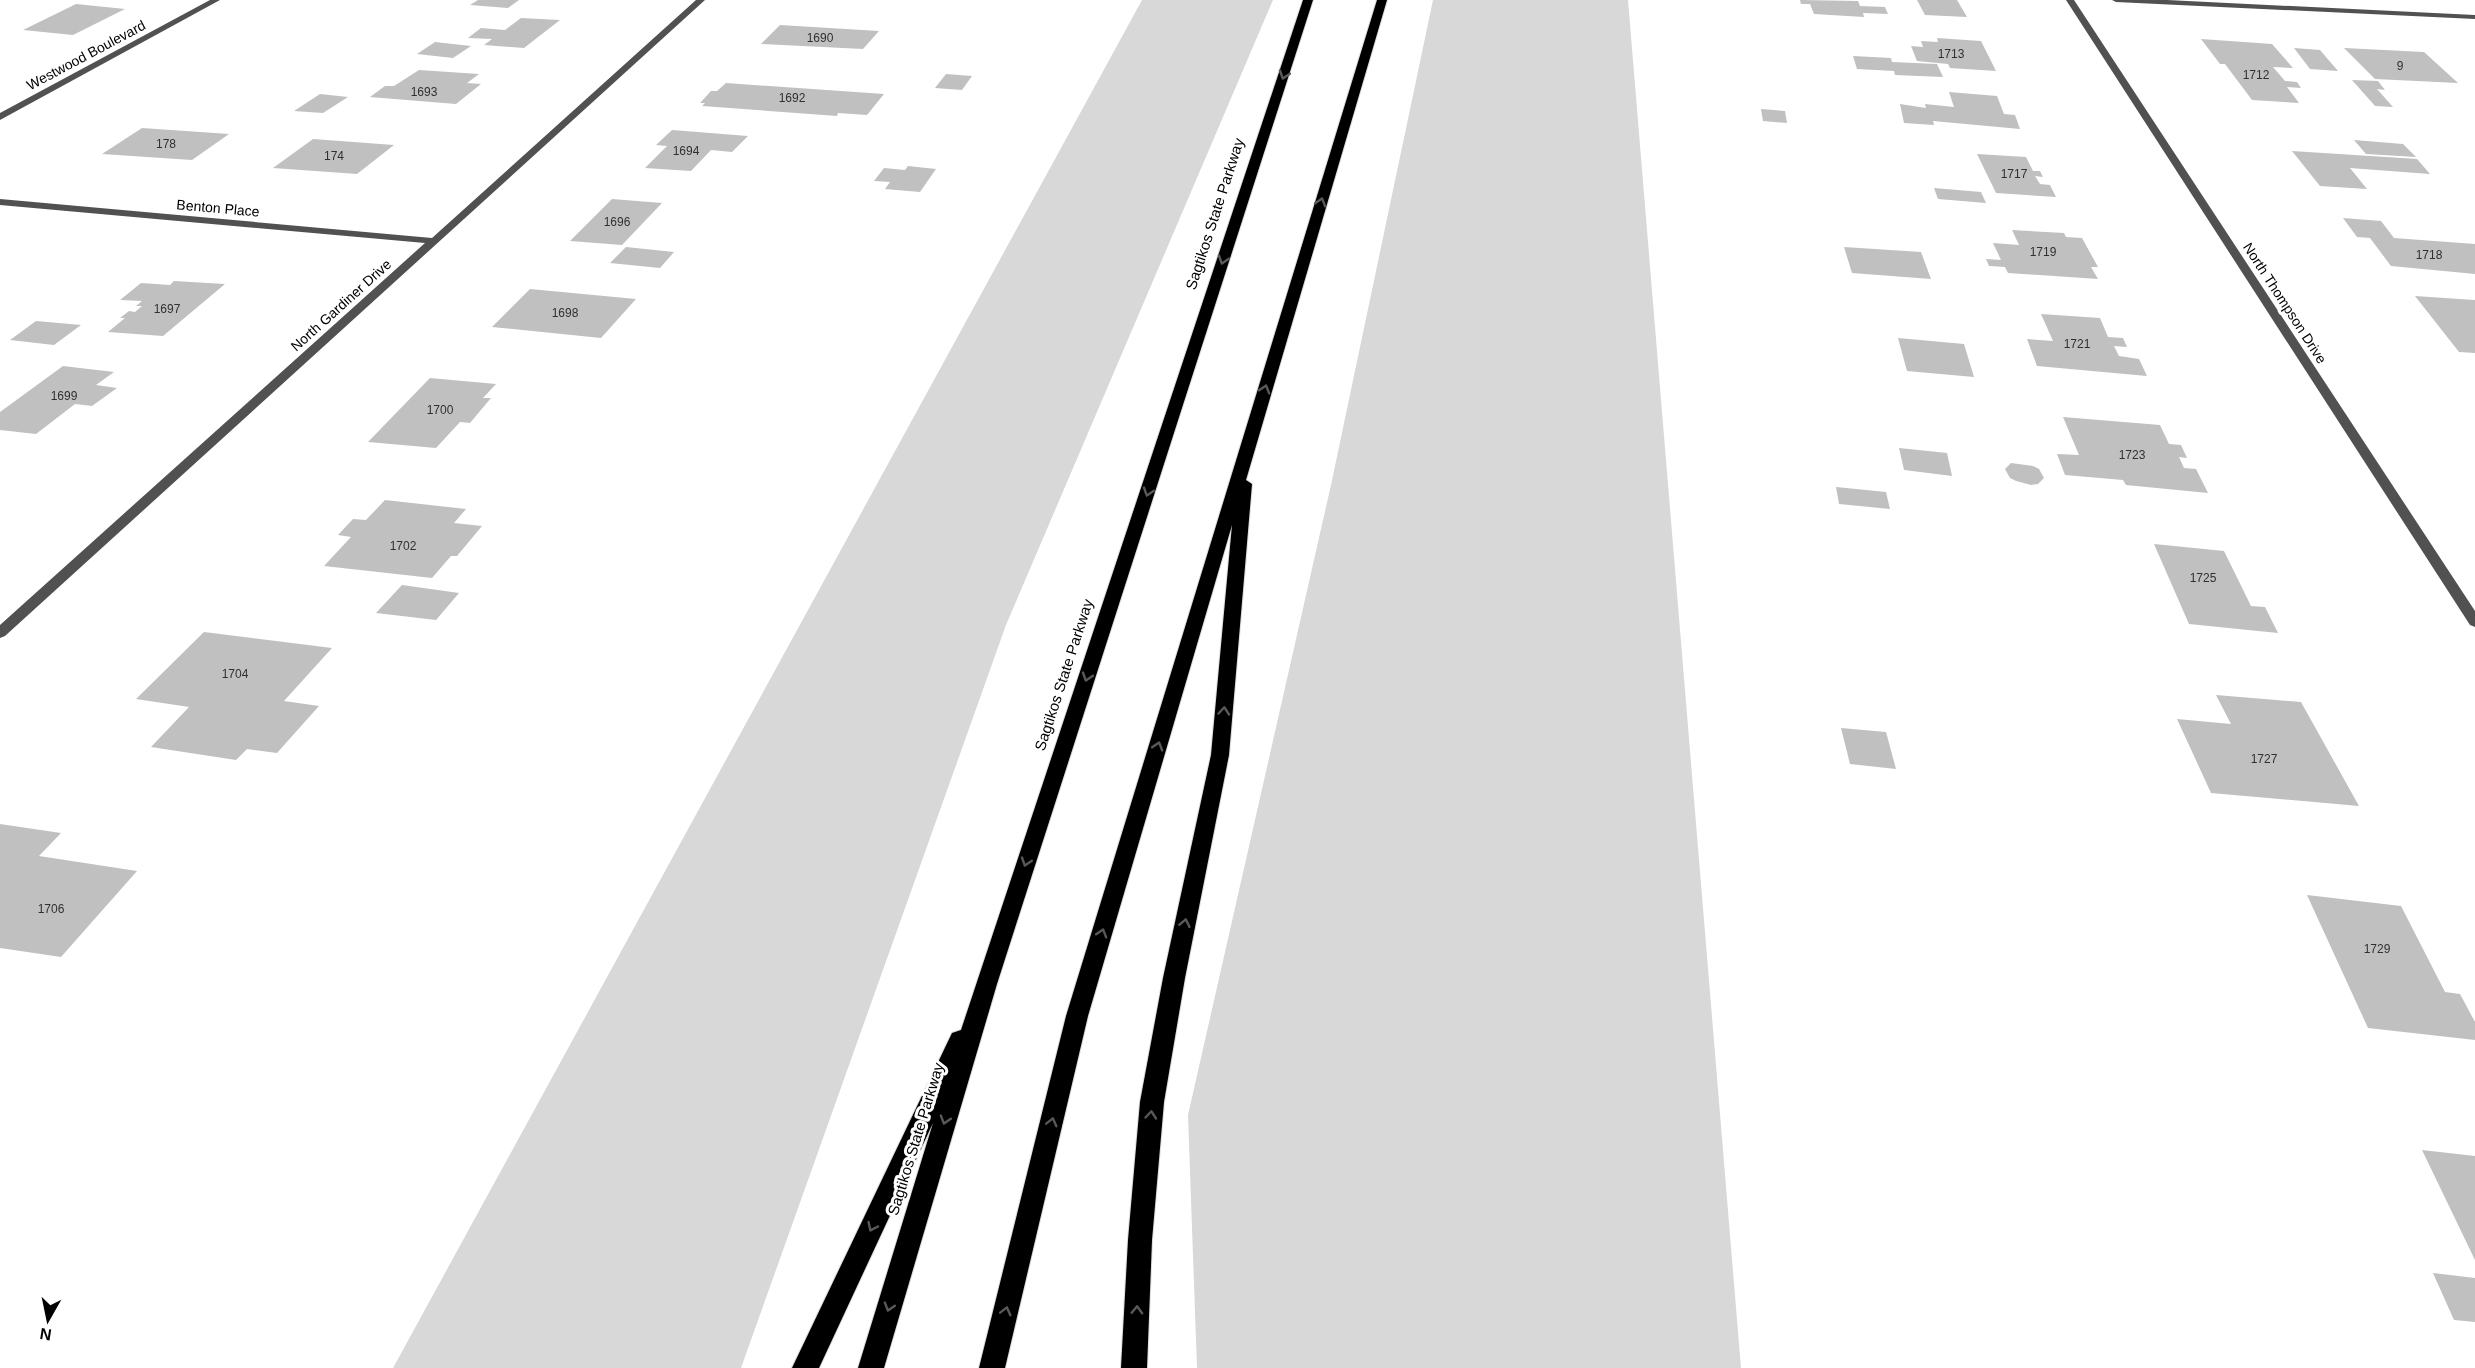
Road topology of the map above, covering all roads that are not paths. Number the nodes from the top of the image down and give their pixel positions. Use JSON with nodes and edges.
{"nodes":[{"id":1,"x":216,"y":0,"type":"edge"},
{"id":2,"x":701,"y":0,"type":"edge"},
{"id":3,"x":1308,"y":0,"type":"edge"},
{"id":4,"x":1382,"y":0,"type":"edge"},
{"id":5,"x":2070,"y":0,"type":"edge"},
{"id":6,"x":2116,"y":0,"type":"edge"},
{"id":7,"x":2475,"y":17,"type":"edge"},
{"id":8,"x":0,"y":117,"type":"edge"},
{"id":9,"x":0,"y":202,"type":"edge"},
{"id":10,"x":434,"y":241,"type":"junction"},
{"id":11,"x":1248,"y":445,"type":"junction"},
{"id":12,"x":2475,"y":622,"type":"edge"},
{"id":13,"x":0,"y":633,"type":"edge"},
{"id":14,"x":986,"y":984,"type":"junction"},
{"id":15,"x":805,"y":1368,"type":"edge"},
{"id":16,"x":871,"y":1368,"type":"edge"},
{"id":17,"x":992,"y":1368,"type":"edge"},
{"id":18,"x":1134,"y":1368,"type":"edge"}],
"edges":[{"from":1,"to":8,"type":"street","name":"Westwood Boulevard"},
{"from":2,"to":10,"type":"street","name":"North Gardiner Drive"},
{"from":3,"to":14,"type":"highway","name":"Sagtikos State Parkway","one_way":true},
{"from":11,"to":4,"type":"highway","one_way":true},
{"from":5,"to":12,"type":"street","name":"North Thompson Drive"},
{"from":6,"to":7,"type":"street"},
{"from":9,"to":10,"type":"street","name":"Benton Place"},
{"from":10,"to":13,"type":"street","name":"North Gardiner Drive"},
{"from":17,"to":11,"type":"highway","one_way":true},
{"from":18,"to":11,"type":"highway","one_way":true},
{"from":14,"to":15,"type":"highway","one_way":true},
{"from":14,"to":16,"type":"highway","name":"Sagtikos State Parkway","one_way":true}]}
